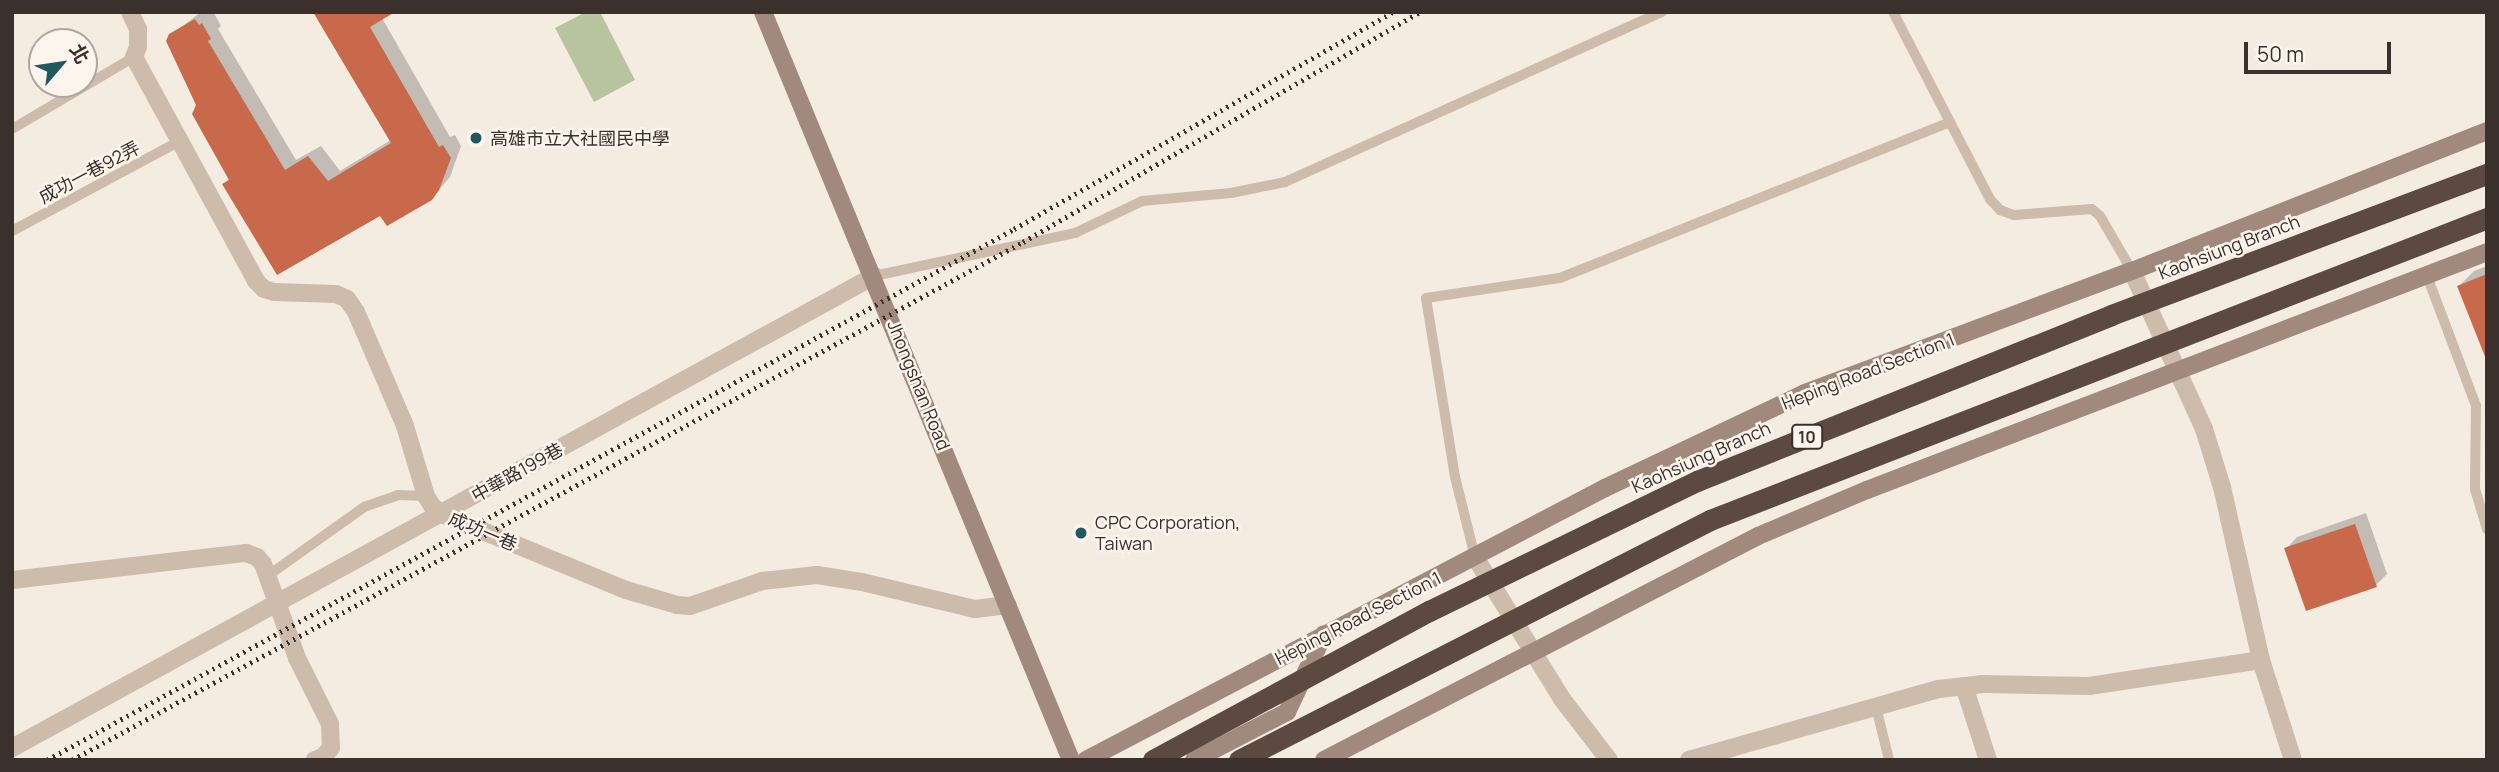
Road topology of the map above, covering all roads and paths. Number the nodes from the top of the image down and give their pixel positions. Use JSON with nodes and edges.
{"nodes":[{"id":1,"x":130,"y":12,"type":"edge"},
{"id":2,"x":763,"y":12,"type":"edge"},
{"id":3,"x":1662,"y":12,"type":"edge"},
{"id":4,"x":1893,"y":12,"type":"edge"},
{"id":5,"x":134,"y":57,"type":"junction"},
{"id":6,"x":1951,"y":122,"type":"junction"},
{"id":7,"x":12,"y":129,"type":"edge"},
{"id":8,"x":2487,"y":131,"type":"edge"},
{"id":9,"x":180,"y":141,"type":"junction"},
{"id":10,"x":2487,"y":174,"type":"edge"},
{"id":11,"x":2487,"y":218,"type":"edge"},
{"id":12,"x":12,"y":231,"type":"edge"},
{"id":13,"x":2487,"y":252,"type":"edge"},
{"id":14,"x":2132,"y":271,"type":"junction"},
{"id":15,"x":874,"y":276,"type":"junction"},
{"id":16,"x":2427,"y":276,"type":"junction"},
{"id":17,"x":2178,"y":372,"type":"junction"},
{"id":18,"x":426,"y":496,"type":"junction"},
{"id":19,"x":442,"y":513,"type":"junction"},
{"id":20,"x":2487,"y":528,"type":"edge"},
{"id":21,"x":1475,"y":557,"type":"junction"},
{"id":22,"x":266,"y":577,"type":"junction"},
{"id":23,"x":12,"y":580,"type":"edge"},
{"id":24,"x":276,"y":604,"type":"junction"},
{"id":25,"x":1009,"y":605,"type":"junction"},
{"id":26,"x":1324,"y":634,"type":"junction"},
{"id":27,"x":1533,"y":650,"type":"junction"},
{"id":28,"x":2262,"y":660,"type":"junction"},
{"id":29,"x":1964,"y":685,"type":"junction"},
{"id":30,"x":1876,"y":707,"type":"junction"},
{"id":31,"x":12,"y":748,"type":"edge"},
{"id":32,"x":315,"y":760,"type":"edge"},
{"id":33,"x":1071,"y":760,"type":"edge"},
{"id":34,"x":1086,"y":760,"type":"edge"},
{"id":35,"x":1153,"y":760,"type":"edge"},
{"id":36,"x":1194,"y":760,"type":"edge"},
{"id":37,"x":1239,"y":760,"type":"edge"},
{"id":38,"x":1324,"y":760,"type":"edge"},
{"id":39,"x":1609,"y":760,"type":"edge"},
{"id":40,"x":1689,"y":760,"type":"edge"},
{"id":41,"x":1889,"y":760,"type":"edge"},
{"id":42,"x":1988,"y":760,"type":"edge"},
{"id":43,"x":2293,"y":760,"type":"edge"}],
"edges":[{"from":1,"to":5,"type":"street"},
{"from":2,"to":15,"type":"street","name":"Jhongshan Road"},
{"from":3,"to":15,"type":"lane"},
{"from":4,"to":6,"type":"lane"},
{"from":5,"to":7,"type":"lane"},
{"from":5,"to":9,"type":"street","name":"成功一巷"},
{"from":6,"to":14,"type":"lane"},
{"from":6,"to":21,"type":"lane"},
{"from":8,"to":14,"type":"street","name":"Heping Road Section 1"},
{"from":9,"to":12,"type":"lane","name":"成功一巷92弄"},
{"from":9,"to":18,"type":"street","name":"成功一巷"},
{"from":10,"to":35,"type":"highway","name":"Kaohsiung Branch","number":"10","bridge":true},
{"from":11,"to":37,"type":"highway","number":"10","bridge":true},
{"from":13,"to":16,"type":"street"},
{"from":14,"to":17,"type":"street"},
{"from":14,"to":21,"type":"street","name":"Heping Road Section 1"},
{"from":15,"to":19,"type":"street","name":"中華路199巷"},
{"from":15,"to":25,"type":"street","name":"Jhongshan Road"},
{"from":16,"to":17,"type":"street"},
{"from":16,"to":20,"type":"lane"},
{"from":17,"to":27,"type":"street"},
{"from":17,"to":28,"type":"street"},
{"from":18,"to":19,"type":"street","name":"成功一巷"},
{"from":18,"to":22,"type":"lane"},
{"from":19,"to":24,"type":"street","name":"中華路199巷"},
{"from":19,"to":25,"type":"street","name":"成功一巷"},
{"from":21,"to":26,"type":"street","name":"Heping Road Section 1"},
{"from":21,"to":27,"type":"street"},
{"from":22,"to":23,"type":"street"},
{"from":22,"to":24,"type":"street"},
{"from":24,"to":31,"type":"street","name":"中華路199巷"},
{"from":24,"to":32,"type":"street"},
{"from":25,"to":33,"type":"street","name":"Jhongshan Road"},
{"from":26,"to":34,"type":"street","name":"Heping Road Section 1"},
{"from":26,"to":36,"type":"street"},
{"from":27,"to":38,"type":"street"},
{"from":27,"to":39,"type":"street"},
{"from":28,"to":29,"type":"street"},
{"from":28,"to":43,"type":"street"},
{"from":29,"to":30,"type":"street"},
{"from":29,"to":42,"type":"street"},
{"from":30,"to":40,"type":"street"},
{"from":30,"to":41,"type":"lane"}]}
